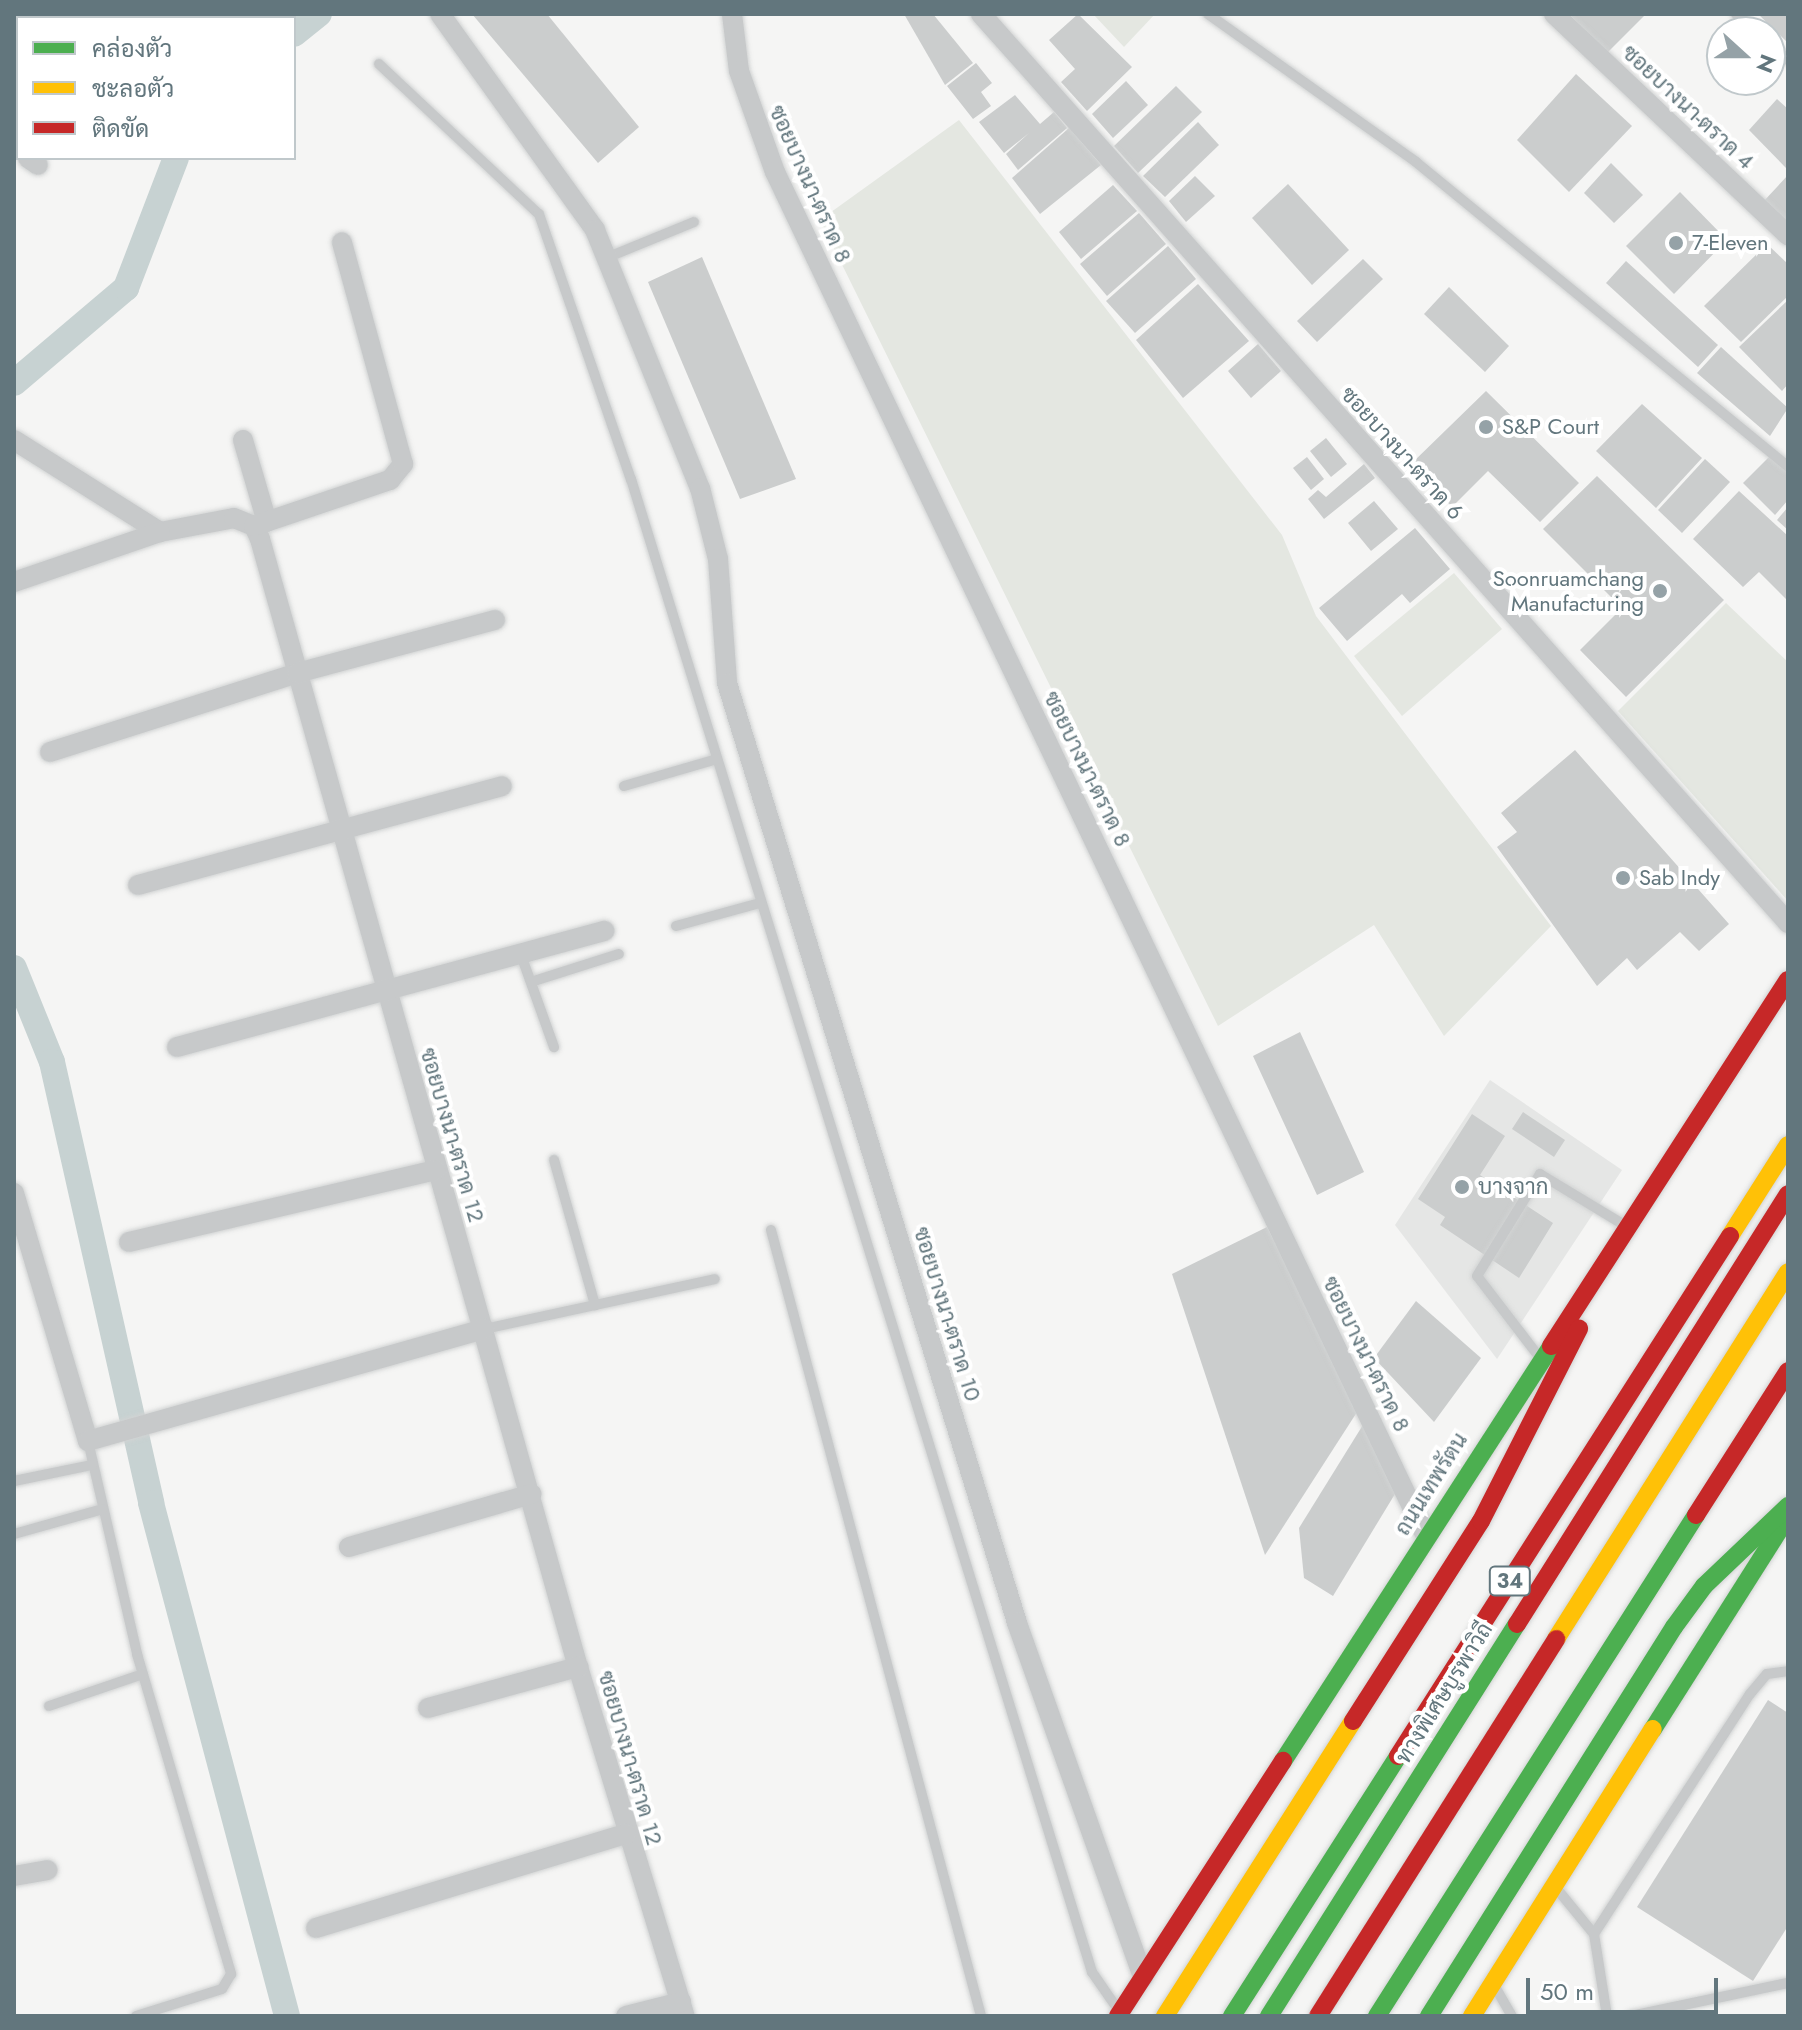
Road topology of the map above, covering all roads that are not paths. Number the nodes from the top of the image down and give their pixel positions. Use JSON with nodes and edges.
{"nodes":[{"id":1,"x":440,"y":14,"type":"edge"},
{"id":2,"x":732,"y":14,"type":"edge"},
{"id":3,"x":981,"y":14,"type":"edge"},
{"id":4,"x":1208,"y":14,"type":"edge"},
{"id":5,"x":1554,"y":14,"type":"edge"},
{"id":6,"x":379,"y":64,"type":"dead end"},
{"id":7,"x":694,"y":222,"type":"dead end"},
{"id":8,"x":1788,"y":235,"type":"edge"},
{"id":9,"x":342,"y":242,"type":"dead end"},
{"id":10,"x":606,"y":258,"type":"junction"},
{"id":11,"x":243,"y":440,"type":"dead end"},
{"id":12,"x":22,"y":445,"type":"edge"},
{"id":13,"x":1788,"y":467,"type":"edge"},
{"id":14,"x":261,"y":524,"type":"junction"},
{"id":15,"x":160,"y":532,"type":"junction"},
{"id":16,"x":14,"y":582,"type":"edge"},
{"id":17,"x":495,"y":620,"type":"dead end"},
{"id":18,"x":297,"y":673,"type":"junction"},
{"id":19,"x":50,"y":752,"type":"dead end"},
{"id":20,"x":717,"y":759,"type":"junction"},
{"id":21,"x":502,"y":786,"type":"dead end"},
{"id":22,"x":624,"y":786,"type":"dead end"},
{"id":23,"x":340,"y":835,"type":"junction"},
{"id":24,"x":138,"y":885,"type":"dead end"},
{"id":25,"x":760,"y":903,"type":"junction"},
{"id":26,"x":1788,"y":923,"type":"edge"},
{"id":27,"x":676,"y":926,"type":"dead end"},
{"id":28,"x":605,"y":931,"type":"dead end"},
{"id":29,"x":619,"y":954,"type":"dead end"},
{"id":30,"x":521,"y":955,"type":"junction"},
{"id":31,"x":1788,"y":980,"type":"edge"},
{"id":32,"x":534,"y":981,"type":"junction"},
{"id":33,"x":387,"y":993,"type":"junction"},
{"id":34,"x":177,"y":1047,"type":"dead end"},
{"id":35,"x":554,"y":1047,"type":"dead end"},
{"id":36,"x":1788,"y":1145,"type":"edge"},
{"id":37,"x":554,"y":1160,"type":"dead end"},
{"id":38,"x":436,"y":1170,"type":"junction"},
{"id":39,"x":14,"y":1193,"type":"edge"},
{"id":40,"x":1788,"y":1194,"type":"edge"},
{"id":41,"x":771,"y":1230,"type":"dead end"},
{"id":42,"x":1627,"y":1234,"type":"junction"},
{"id":43,"x":129,"y":1242,"type":"dead end"},
{"id":44,"x":1788,"y":1272,"type":"edge"},
{"id":45,"x":715,"y":1279,"type":"dead end"},
{"id":46,"x":595,"y":1305,"type":"junction"},
{"id":47,"x":484,"y":1329,"type":"junction"},
{"id":48,"x":1541,"y":1359,"type":"junction"},
{"id":49,"x":1788,"y":1371,"type":"edge"},
{"id":50,"x":98,"y":1438,"type":"junction"},
{"id":51,"x":92,"y":1465,"type":"junction"},
{"id":52,"x":14,"y":1481,"type":"edge"},
{"id":53,"x":531,"y":1494,"type":"junction"},
{"id":54,"x":1788,"y":1506,"type":"edge"},
{"id":55,"x":103,"y":1509,"type":"junction"},
{"id":56,"x":1788,"y":1516,"type":"edge"},
{"id":57,"x":14,"y":1534,"type":"edge"},
{"id":58,"x":1426,"y":1536,"type":"junction"},
{"id":59,"x":349,"y":1547,"type":"dead end"},
{"id":60,"x":578,"y":1667,"type":"junction"},
{"id":61,"x":1788,"y":1671,"type":"edge"},
{"id":62,"x":143,"y":1674,"type":"junction"},
{"id":63,"x":49,"y":1706,"type":"dead end"},
{"id":64,"x":428,"y":1708,"type":"dead end"},
{"id":65,"x":626,"y":1834,"type":"junction"},
{"id":66,"x":47,"y":1870,"type":"dead end"},
{"id":67,"x":14,"y":1876,"type":"edge"},
{"id":68,"x":1554,"y":1887,"type":"junction"},
{"id":69,"x":316,"y":1928,"type":"dead end"},
{"id":70,"x":1594,"y":1934,"type":"junction"},
{"id":71,"x":1143,"y":1977,"type":"junction"},
{"id":72,"x":1493,"y":1983,"type":"junction"},
{"id":73,"x":1788,"y":1983,"type":"edge"},
{"id":74,"x":683,"y":2009,"type":"edge"},
{"id":75,"x":1119,"y":2014,"type":"edge"},
{"id":76,"x":136,"y":2016,"type":"edge"},
{"id":77,"x":626,"y":2016,"type":"edge"},
{"id":78,"x":981,"y":2016,"type":"edge"},
{"id":79,"x":1165,"y":2016,"type":"edge"},
{"id":80,"x":1232,"y":2016,"type":"edge"},
{"id":81,"x":1269,"y":2016,"type":"edge"},
{"id":82,"x":1318,"y":2016,"type":"edge"},
{"id":83,"x":1377,"y":2016,"type":"edge"},
{"id":84,"x":1429,"y":2016,"type":"edge"},
{"id":85,"x":1472,"y":2016,"type":"edge"},
{"id":86,"x":1512,"y":2016,"type":"edge"},
{"id":87,"x":1607,"y":2016,"type":"edge"},
{"id":88,"x":1631,"y":2016,"type":"edge"}],
"edges":[{"from":1,"to":10,"type":"street","name":"ซอยบางนา-ตราด 10"},
{"from":2,"to":58,"type":"street","name":"ซอยบางนา-ตราด 8"},
{"from":3,"to":26,"type":"street","name":"ซอยบางนา-ตราด 6"},
{"from":4,"to":13,"type":"lane"},
{"from":5,"to":8,"type":"street","name":"ซอยบางนา-ตราด 4"},
{"from":6,"to":20,"type":"lane"},
{"from":7,"to":10,"type":"lane"},
{"from":9,"to":14,"type":"street"},
{"from":10,"to":71,"type":"street","name":"ซอยบางนา-ตราด 10"},
{"from":11,"to":14,"type":"street","name":"ซอยบางนา-ตราด 12"},
{"from":12,"to":15,"type":"street"},
{"from":14,"to":15,"type":"street"},
{"from":14,"to":18,"type":"street","name":"ซอยบางนา-ตราด 12"},
{"from":15,"to":16,"type":"street"},
{"from":17,"to":18,"type":"street"},
{"from":18,"to":19,"type":"street"},
{"from":18,"to":23,"type":"street","name":"ซอยบางนา-ตราด 12"},
{"from":20,"to":22,"type":"lane"},
{"from":20,"to":25,"type":"lane"},
{"from":21,"to":23,"type":"street"},
{"from":23,"to":24,"type":"street"},
{"from":23,"to":33,"type":"street","name":"ซอยบางนา-ตราด 12"},
{"from":25,"to":27,"type":"lane"},
{"from":25,"to":75,"type":"lane"},
{"from":28,"to":30,"type":"street"},
{"from":29,"to":32,"type":"lane"},
{"from":30,"to":32,"type":"lane"},
{"from":30,"to":33,"type":"street"},
{"from":31,"to":42,"type":"main road","name":"ถนนเทพรัตน"},
{"from":32,"to":35,"type":"lane"},
{"from":33,"to":34,"type":"street"},
{"from":33,"to":38,"type":"street","name":"ซอยบางนา-ตราด 12"},
{"from":36,"to":80,"type":"main road","number":"34"},
{"from":37,"to":46,"type":"lane"},
{"from":38,"to":43,"type":"street"},
{"from":38,"to":47,"type":"street","name":"ซอยบางนา-ตราด 12"},
{"from":39,"to":50,"type":"street"},
{"from":40,"to":81,"type":"main road","name":"ทางพิเศษบูรพาวิถี"},
{"from":41,"to":78,"type":"lane"},
{"from":42,"to":48,"type":"main road","name":"ถนนเทพรัตน"},
{"from":42,"to":48,"type":"lane"},
{"from":42,"to":79,"type":"main road"},
{"from":44,"to":82,"type":"main road"},
{"from":45,"to":46,"type":"lane"},
{"from":46,"to":47,"type":"lane"},
{"from":47,"to":50,"type":"street"},
{"from":47,"to":53,"type":"street","name":"ซอยบางนา-ตราด 12"},
{"from":48,"to":58,"type":"main road","name":"ถนนเทพรัตน"},
{"from":49,"to":83,"type":"main road"},
{"from":50,"to":51,"type":"lane"},
{"from":51,"to":52,"type":"lane"},
{"from":51,"to":55,"type":"lane"},
{"from":53,"to":59,"type":"street"},
{"from":53,"to":60,"type":"street","name":"ซอยบางนา-ตราด 12"},
{"from":54,"to":84,"type":"main road"},
{"from":55,"to":57,"type":"lane"},
{"from":55,"to":62,"type":"lane"},
{"from":56,"to":68,"type":"main road"},
{"from":58,"to":71,"type":"main road","name":"ถนนเทพรัตน"},
{"from":60,"to":64,"type":"street"},
{"from":60,"to":65,"type":"street","name":"ซอยบางนา-ตราด 12"},
{"from":61,"to":70,"type":"lane"},
{"from":62,"to":63,"type":"lane"},
{"from":62,"to":76,"type":"lane"},
{"from":65,"to":69,"type":"street"},
{"from":65,"to":74,"type":"street","name":"ซอยบางนา-ตราด 12"},
{"from":66,"to":67,"type":"street"},
{"from":68,"to":70,"type":"lane"},
{"from":68,"to":72,"type":"main road"},
{"from":70,"to":87,"type":"lane"},
{"from":71,"to":75,"type":"main road","name":"ถนนเทพรัตน"},
{"from":72,"to":85,"type":"main road"},
{"from":72,"to":86,"type":"lane"},
{"from":73,"to":88,"type":"lane"},
{"from":74,"to":77,"type":"street"}]}
